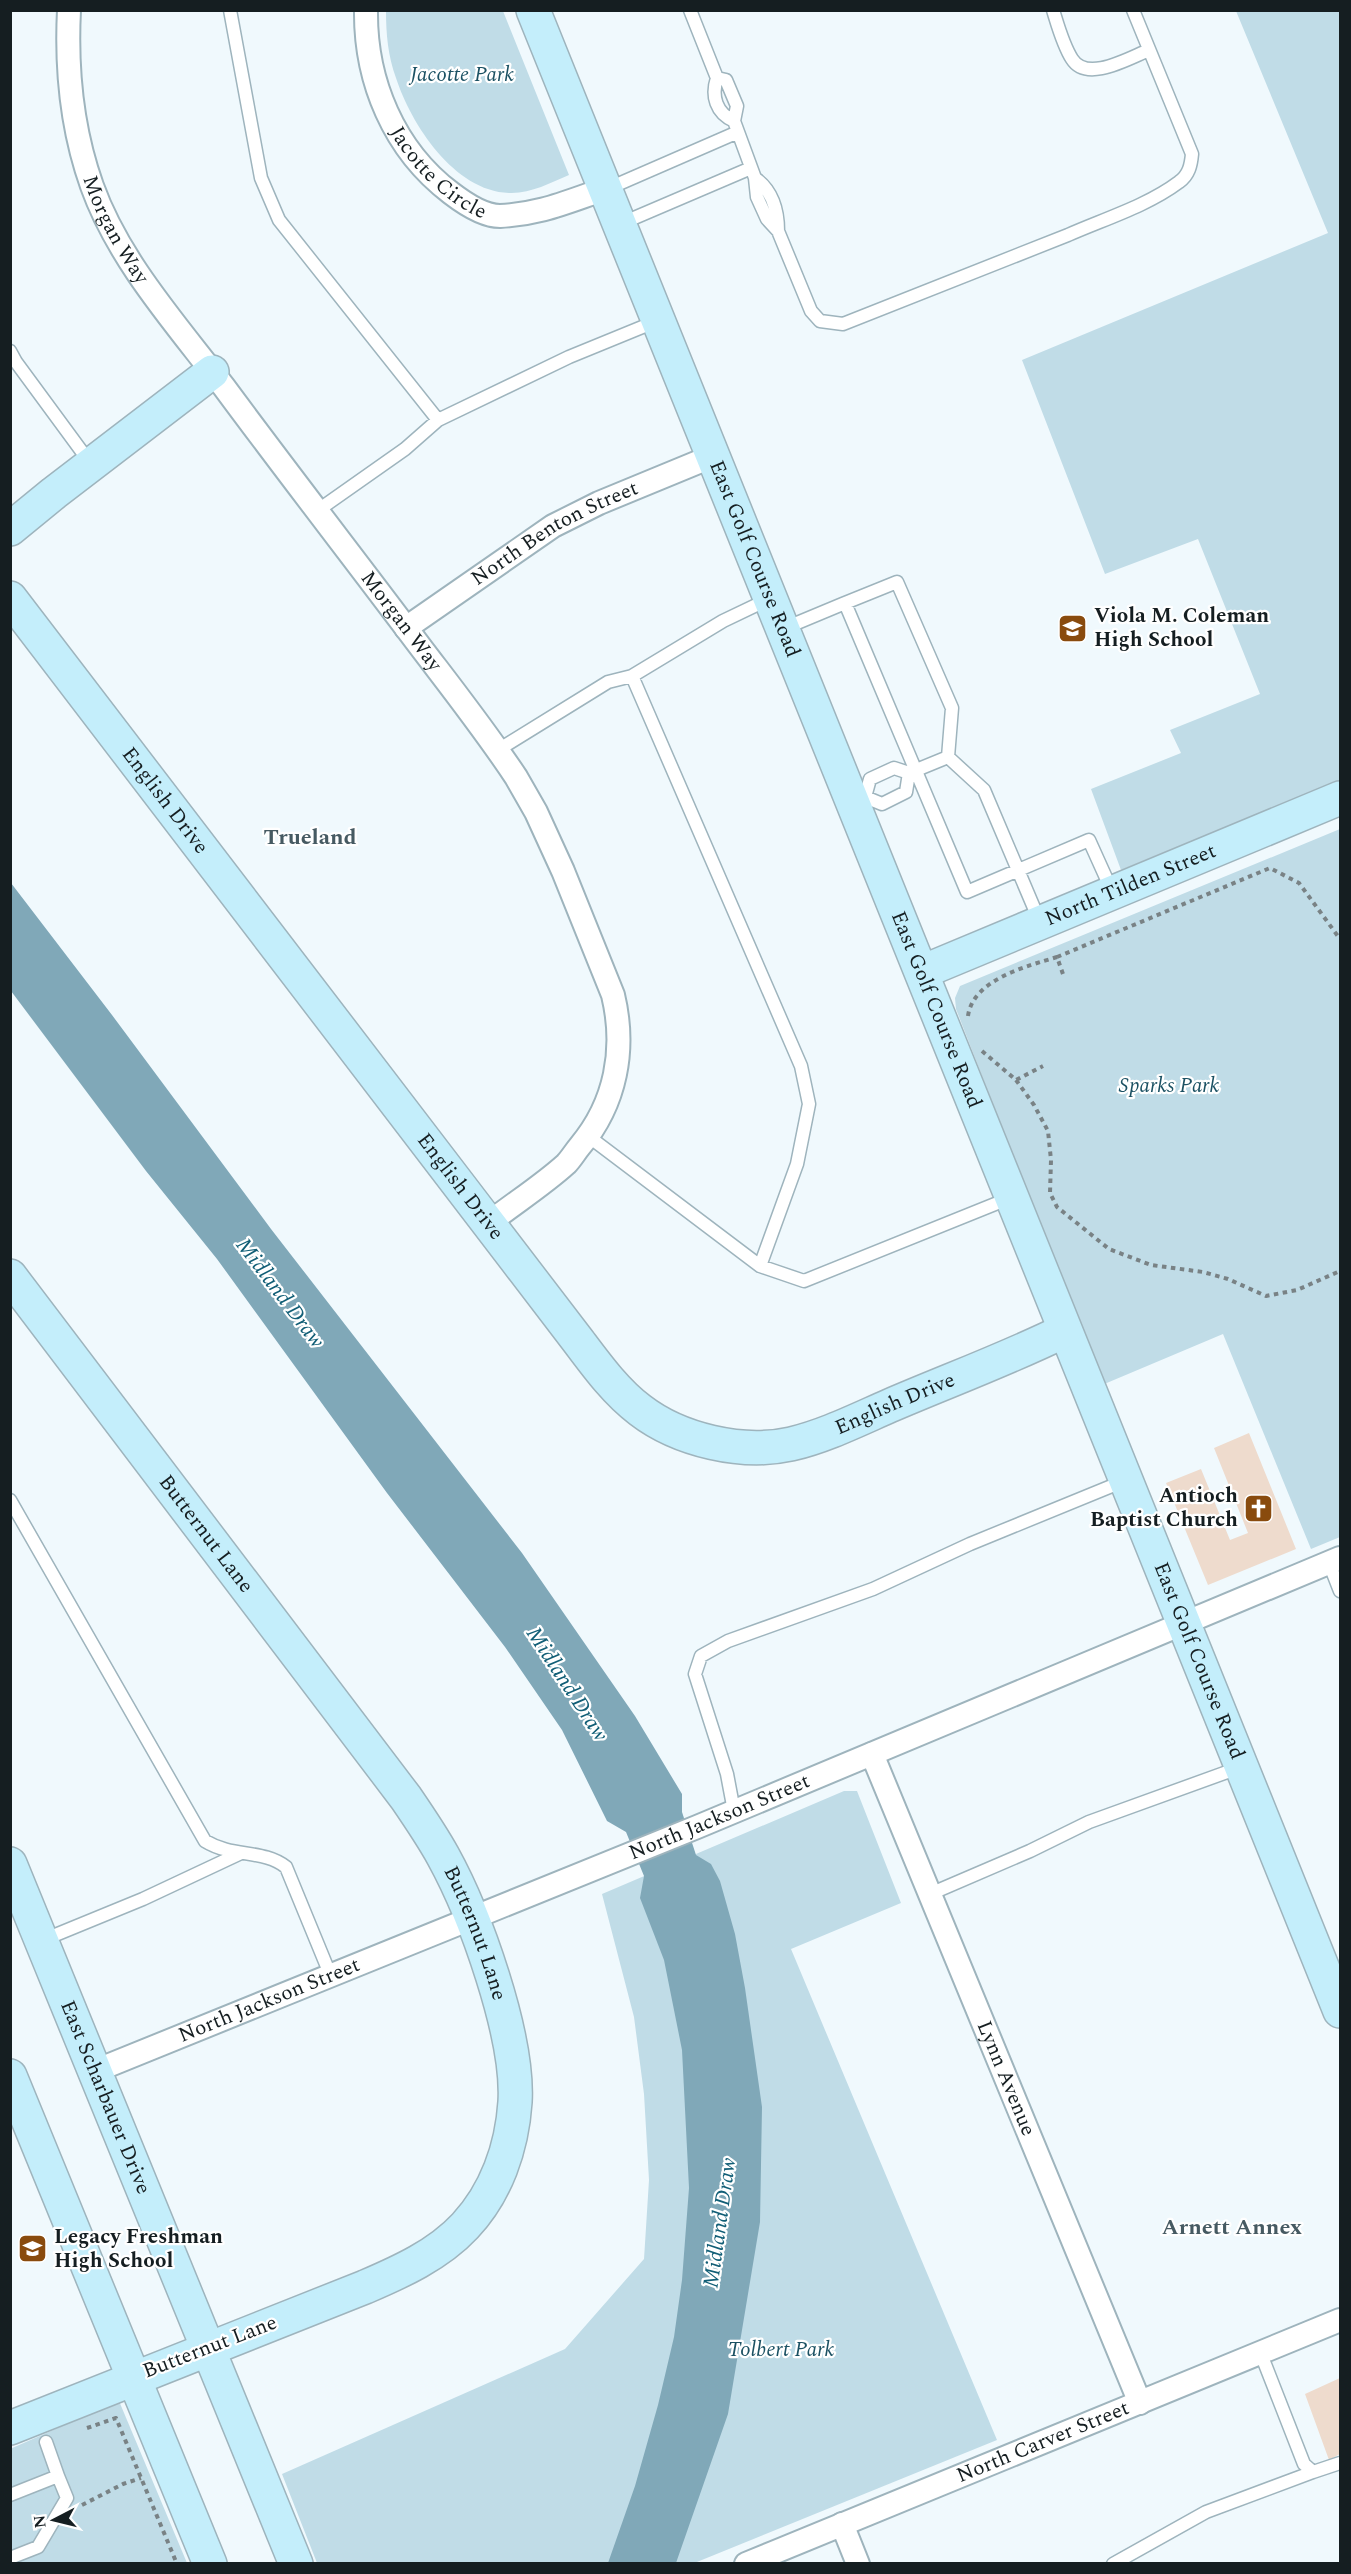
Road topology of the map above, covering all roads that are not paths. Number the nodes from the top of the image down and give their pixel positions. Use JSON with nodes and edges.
{"nodes":[{"id":1,"x":69,"y":10,"type":"edge"},
{"id":2,"x":230,"y":10,"type":"edge"},
{"id":3,"x":366,"y":10,"type":"edge"},
{"id":4,"x":533,"y":10,"type":"edge"},
{"id":5,"x":690,"y":10,"type":"edge"},
{"id":6,"x":1053,"y":10,"type":"edge"},
{"id":7,"x":1133,"y":10,"type":"edge"},
{"id":8,"x":1149,"y":50,"type":"junction"},
{"id":9,"x":717,"y":78,"type":"junction"},
{"id":10,"x":736,"y":126,"type":"junction"},
{"id":11,"x":753,"y":173,"type":"junction"},
{"id":12,"x":605,"y":189,"type":"junction"},
{"id":13,"x":619,"y":224,"type":"junction"},
{"id":14,"x":657,"y":321,"type":"junction"},
{"id":15,"x":10,"y":351,"type":"edge"},
{"id":16,"x":212,"y":372,"type":"junction"},
{"id":17,"x":438,"y":420,"type":"junction"},
{"id":18,"x":713,"y":456,"type":"junction"},
{"id":19,"x":92,"y":465,"type":"junction"},
{"id":20,"x":318,"y":511,"type":"junction"},
{"id":21,"x":10,"y":529,"type":"edge"},
{"id":22,"x":10,"y":597,"type":"edge"},
{"id":23,"x":770,"y":598,"type":"junction"},
{"id":24,"x":845,"y":603,"type":"junction"},
{"id":25,"x":406,"y":628,"type":"junction"},
{"id":26,"x":783,"y":629,"type":"junction"},
{"id":27,"x":632,"y":676,"type":"junction"},
{"id":28,"x":498,"y":750,"type":"junction"},
{"id":29,"x":948,"y":757,"type":"junction"},
{"id":30,"x":913,"y":772,"type":"junction"},
{"id":31,"x":1341,"y":798,"type":"edge"},
{"id":32,"x":859,"y":800,"type":"junction"},
{"id":33,"x":1017,"y":871,"type":"junction"},
{"id":34,"x":1113,"y":893,"type":"junction"},
{"id":35,"x":1041,"y":923,"type":"junction"},
{"id":36,"x":922,"y":972,"type":"junction"},
{"id":37,"x":588,"y":1137,"type":"junction"},
{"id":38,"x":1011,"y":1198,"type":"junction"},
{"id":39,"x":489,"y":1223,"type":"junction"},
{"id":40,"x":760,"y":1266,"type":"junction"},
{"id":41,"x":10,"y":1276,"type":"edge"},
{"id":42,"x":1064,"y":1331,"type":"junction"},
{"id":43,"x":1126,"y":1481,"type":"junction"},
{"id":44,"x":10,"y":1500,"type":"edge"},
{"id":45,"x":1335,"y":1561,"type":"edge"},
{"id":46,"x":1341,"y":1591,"type":"edge"},
{"id":47,"x":1184,"y":1623,"type":"junction"},
{"id":48,"x":872,"y":1754,"type":"junction"},
{"id":49,"x":1242,"y":1766,"type":"junction"},
{"id":50,"x":734,"y":1811,"type":"junction"},
{"id":51,"x":242,"y":1853,"type":"junction"},
{"id":52,"x":10,"y":1863,"type":"edge"},
{"id":53,"x":930,"y":1894,"type":"junction"},
{"id":54,"x":471,"y":1917,"type":"junction"},
{"id":55,"x":42,"y":1941,"type":"junction"},
{"id":56,"x":330,"y":1974,"type":"junction"},
{"id":57,"x":1341,"y":2011,"type":"edge"},
{"id":58,"x":95,"y":2072,"type":"junction"},
{"id":59,"x":10,"y":2076,"type":"edge"},
{"id":60,"x":1341,"y":2320,"type":"edge"},
{"id":61,"x":209,"y":2348,"type":"junction"},
{"id":62,"x":1261,"y":2354,"type":"junction"},
{"id":63,"x":134,"y":2377,"type":"junction"},
{"id":64,"x":1140,"y":2403,"type":"junction"},
{"id":65,"x":10,"y":2428,"type":"edge"},
{"id":66,"x":46,"y":2442,"type":"dead end"},
{"id":67,"x":1341,"y":2463,"type":"edge"},
{"id":68,"x":1313,"y":2472,"type":"junction"},
{"id":69,"x":58,"y":2476,"type":"junction"},
{"id":70,"x":10,"y":2494,"type":"edge"},
{"id":71,"x":842,"y":2524,"type":"junction"},
{"id":72,"x":10,"y":2558,"type":"edge"},
{"id":73,"x":210,"y":2564,"type":"edge"},
{"id":74,"x":296,"y":2564,"type":"edge"},
{"id":75,"x":746,"y":2564,"type":"edge"},
{"id":76,"x":858,"y":2564,"type":"edge"},
{"id":77,"x":1113,"y":2564,"type":"edge"}],
"edges":[{"from":1,"to":16,"type":"street","name":"Morgan Way"},
{"from":2,"to":17,"type":"lane"},
{"from":3,"to":12,"type":"street","name":"Jacotte Circle"},
{"from":4,"to":12,"type":"street","name":"East Golf Course Road"},
{"from":5,"to":9,"type":"lane"},
{"from":6,"to":8,"type":"lane"},
{"from":7,"to":8,"type":"lane"},
{"from":8,"to":11,"type":"lane"},
{"from":9,"to":10,"type":"lane"},
{"from":9,"to":10,"type":"lane"},
{"from":10,"to":11,"type":"lane"},
{"from":10,"to":12,"type":"lane"},
{"from":11,"to":13,"type":"lane"},
{"from":12,"to":13,"type":"street","name":"East Golf Course Road"},
{"from":13,"to":14,"type":"street","name":"East Golf Course Road"},
{"from":14,"to":17,"type":"lane"},
{"from":14,"to":18,"type":"street","name":"East Golf Course Road"},
{"from":15,"to":19,"type":"lane"},
{"from":16,"to":19,"type":"street"},
{"from":16,"to":20,"type":"street","name":"Morgan Way"},
{"from":17,"to":20,"type":"lane"},
{"from":18,"to":23,"type":"street","name":"East Golf Course Road"},
{"from":18,"to":25,"type":"street","name":"North Benton Street"},
{"from":19,"to":21,"type":"street"},
{"from":20,"to":25,"type":"street","name":"Morgan Way"},
{"from":22,"to":39,"type":"street","name":"English Drive"},
{"from":23,"to":26,"type":"street","name":"East Golf Course Road"},
{"from":23,"to":27,"type":"lane"},
{"from":24,"to":26,"type":"lane"},
{"from":24,"to":29,"type":"lane"},
{"from":24,"to":30,"type":"lane"},
{"from":25,"to":28,"type":"street","name":"Morgan Way"},
{"from":26,"to":32,"type":"street","name":"East Golf Course Road"},
{"from":27,"to":28,"type":"lane"},
{"from":27,"to":40,"type":"lane"},
{"from":28,"to":37,"type":"street","name":"Morgan Way"},
{"from":29,"to":30,"type":"lane"},
{"from":29,"to":33,"type":"lane"},
{"from":30,"to":32,"type":"lane"},
{"from":30,"to":32,"type":"lane"},
{"from":30,"to":33,"type":"lane"},
{"from":31,"to":34,"type":"street","name":"North Tilden Street"},
{"from":32,"to":36,"type":"street","name":"East Golf Course Road"},
{"from":33,"to":34,"type":"lane"},
{"from":33,"to":35,"type":"lane"},
{"from":34,"to":35,"type":"street","name":"North Tilden Street"},
{"from":35,"to":36,"type":"street","name":"North Tilden Street"},
{"from":36,"to":38,"type":"street","name":"East Golf Course Road"},
{"from":37,"to":39,"type":"street","name":"Morgan Way"},
{"from":37,"to":40,"type":"lane"},
{"from":38,"to":40,"type":"lane"},
{"from":38,"to":42,"type":"street","name":"East Golf Course Road"},
{"from":39,"to":42,"type":"street","name":"English Drive"},
{"from":41,"to":54,"type":"street","name":"Butternut Lane"},
{"from":42,"to":43,"type":"street","name":"East Golf Course Road"},
{"from":43,"to":47,"type":"street","name":"East Golf Course Road"},
{"from":43,"to":50,"type":"lane"},
{"from":44,"to":51,"type":"lane"},
{"from":45,"to":46,"type":"lane"},
{"from":45,"to":47,"type":"street","name":"North Jackson Street"},
{"from":47,"to":48,"type":"street","name":"North Jackson Street"},
{"from":47,"to":49,"type":"street","name":"East Golf Course Road"},
{"from":48,"to":50,"type":"street","name":"North Jackson Street"},
{"from":48,"to":53,"type":"street","name":"Lynn Avenue"},
{"from":49,"to":53,"type":"lane"},
{"from":49,"to":57,"type":"street","name":"East Golf Course Road"},
{"from":50,"to":54,"type":"street","name":"North Jackson Street"},
{"from":51,"to":55,"type":"lane"},
{"from":51,"to":56,"type":"lane"},
{"from":52,"to":55,"type":"street","name":"East Scharbauer Drive"},
{"from":53,"to":64,"type":"street","name":"Lynn Avenue"},
{"from":54,"to":56,"type":"street","name":"North Jackson Street"},
{"from":54,"to":61,"type":"street","name":"Butternut Lane"},
{"from":55,"to":58,"type":"street","name":"East Scharbauer Drive"},
{"from":56,"to":58,"type":"street","name":"North Jackson Street"},
{"from":58,"to":61,"type":"street","name":"East Scharbauer Drive"},
{"from":59,"to":63,"type":"street"},
{"from":60,"to":62,"type":"street","name":"North Carver Street"},
{"from":61,"to":63,"type":"street","name":"Butternut Lane"},
{"from":61,"to":74,"type":"street","name":"East Scharbauer Drive"},
{"from":62,"to":64,"type":"street","name":"North Carver Street"},
{"from":62,"to":68,"type":"lane"},
{"from":63,"to":65,"type":"street","name":"Butternut Lane"},
{"from":63,"to":73,"type":"street"},
{"from":64,"to":71,"type":"street","name":"North Carver Street"},
{"from":66,"to":69,"type":"lane"},
{"from":67,"to":68,"type":"lane"},
{"from":68,"to":77,"type":"lane"},
{"from":69,"to":70,"type":"lane"},
{"from":69,"to":72,"type":"lane"},
{"from":71,"to":75,"type":"street","name":"North Carver Street"},
{"from":71,"to":76,"type":"street"}]}
